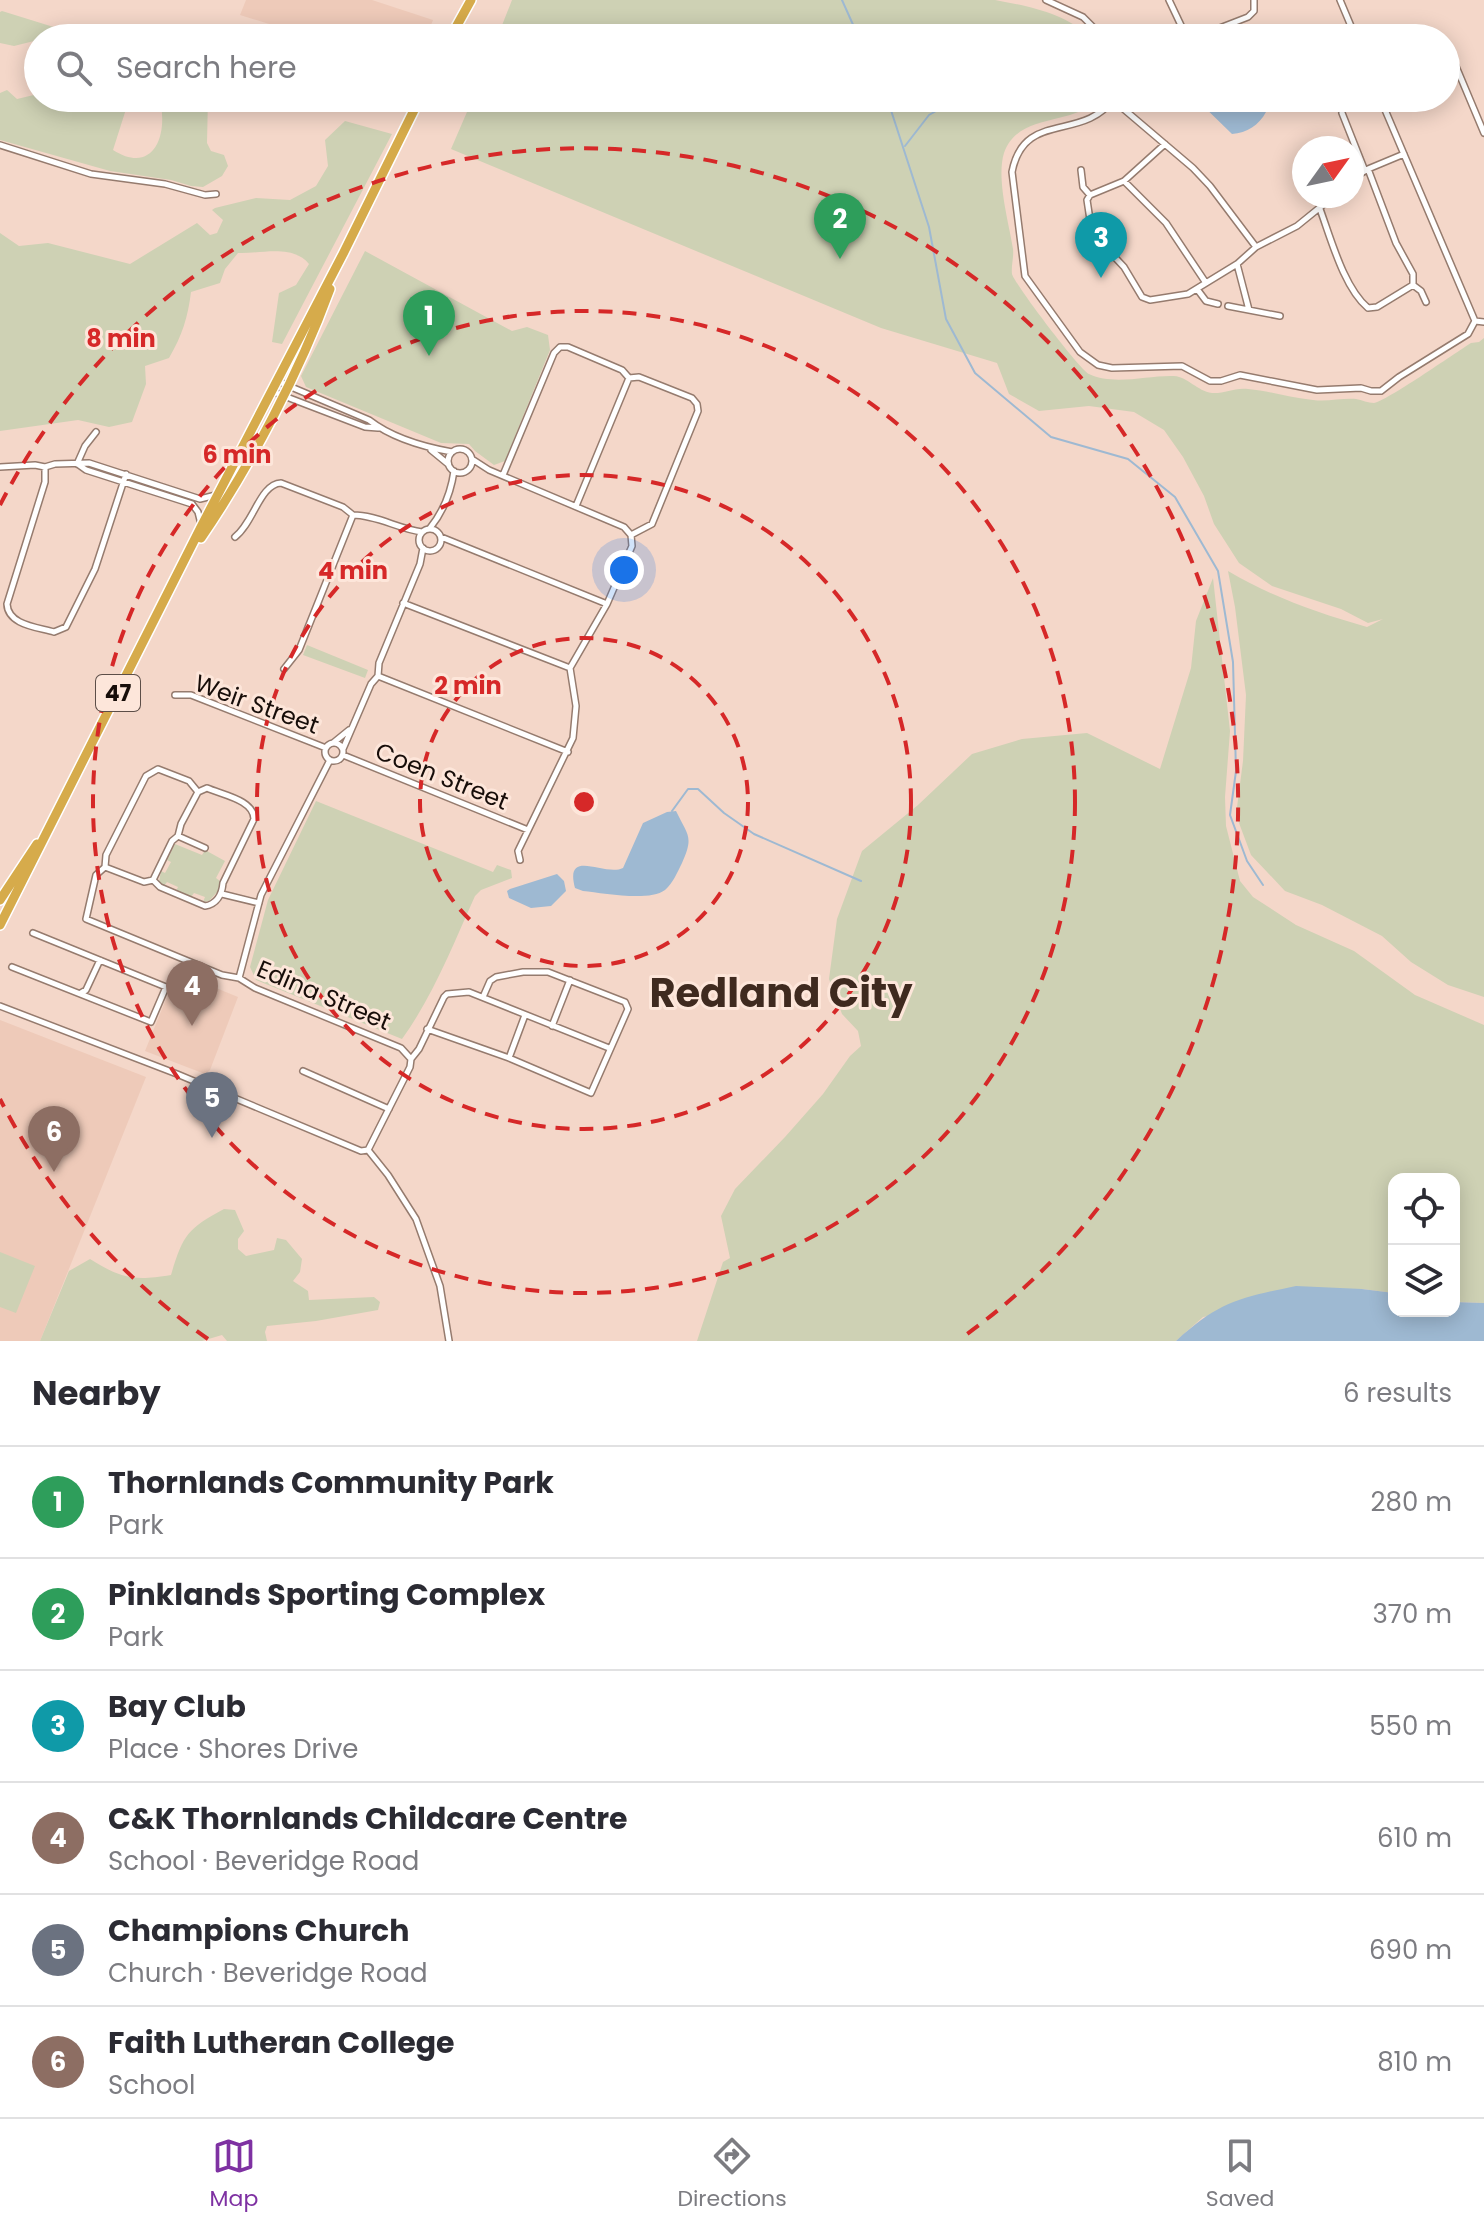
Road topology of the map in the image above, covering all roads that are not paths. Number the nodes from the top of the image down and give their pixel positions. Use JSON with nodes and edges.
{"nodes":[{"id":1,"x":1046,"y":0,"type":"edge"},
{"id":2,"x":1169,"y":0,"type":"edge"},
{"id":3,"x":1254,"y":0,"type":"edge"},
{"id":4,"x":1340,"y":0,"type":"edge"},
{"id":5,"x":468,"y":3,"type":"edge"},
{"id":6,"x":457,"y":24,"type":"edge"},
{"id":7,"x":1090,"y":24,"type":"edge"},
{"id":8,"x":1180,"y":24,"type":"edge"},
{"id":9,"x":1230,"y":24,"type":"edge"},
{"id":10,"x":1350,"y":24,"type":"edge"},
{"id":11,"x":1460,"y":76,"type":"edge"},
{"id":12,"x":413,"y":112,"type":"edge"},
{"id":13,"x":1100,"y":112,"type":"edge"},
{"id":14,"x":1129,"y":112,"type":"edge"},
{"id":15,"x":1386,"y":112,"type":"edge"},
{"id":16,"x":1342,"y":113,"type":"dead end"},
{"id":17,"x":1484,"y":133,"type":"edge"},
{"id":18,"x":1165,"y":144,"type":"junction"},
{"id":19,"x":0,"y":145,"type":"edge"},
{"id":20,"x":1404,"y":154,"type":"junction"},
{"id":21,"x":1081,"y":170,"type":"dead end"},
{"id":22,"x":1366,"y":170,"type":"junction"},
{"id":23,"x":1124,"y":181,"type":"junction"},
{"id":24,"x":216,"y":194,"type":"dead end"},
{"id":25,"x":1090,"y":195,"type":"junction"},
{"id":26,"x":1320,"y":209,"type":"joint"},
{"id":27,"x":1256,"y":247,"type":"junction"},
{"id":28,"x":343,"y":254,"type":"junction"},
{"id":29,"x":1237,"y":264,"type":"junction"},
{"id":30,"x":1206,"y":283,"type":"junction"},
{"id":31,"x":1413,"y":285,"type":"junction"},
{"id":32,"x":1197,"y":289,"type":"junction"},
{"id":33,"x":1426,"y":302,"type":"dead end"},
{"id":34,"x":1218,"y":304,"type":"dead end"},
{"id":35,"x":1228,"y":306,"type":"dead end"},
{"id":36,"x":1249,"y":310,"type":"junction"},
{"id":37,"x":1280,"y":316,"type":"dead end"},
{"id":38,"x":1475,"y":321,"type":"junction"},
{"id":39,"x":1484,"y":322,"type":"edge"},
{"id":40,"x":629,"y":378,"type":"junction"},
{"id":41,"x":277,"y":381,"type":"junction"},
{"id":42,"x":287,"y":385,"type":"junction"},
{"id":43,"x":271,"y":391,"type":"junction"},
{"id":44,"x":282,"y":396,"type":"junction"},
{"id":45,"x":379,"y":428,"type":"junction"},
{"id":46,"x":96,"y":432,"type":"dead end"},
{"id":47,"x":428,"y":448,"type":"junction"},
{"id":48,"x":452,"y":452,"type":"junction"},
{"id":49,"x":472,"y":459,"type":"junction"},
{"id":50,"x":77,"y":464,"type":"junction"},
{"id":51,"x":449,"y":464,"type":"junction"},
{"id":52,"x":0,"y":467,"type":"edge"},
{"id":53,"x":45,"y":467,"type":"junction"},
{"id":54,"x":470,"y":468,"type":"junction"},
{"id":55,"x":489,"y":470,"type":"junction"},
{"id":56,"x":454,"y":471,"type":"junction"},
{"id":57,"x":462,"y":473,"type":"junction"},
{"id":58,"x":126,"y":474,"type":"junction"},
{"id":59,"x":503,"y":476,"type":"junction"},
{"id":60,"x":123,"y":482,"type":"junction"},
{"id":61,"x":452,"y":486,"type":"junction"},
{"id":62,"x":218,"y":494,"type":"junction"},
{"id":63,"x":576,"y":506,"type":"junction"},
{"id":64,"x":353,"y":515,"type":"junction"},
{"id":65,"x":439,"y":517,"type":"junction"},
{"id":66,"x":202,"y":525,"type":"junction"},
{"id":67,"x":402,"y":529,"type":"junction"},
{"id":68,"x":430,"y":529,"type":"junction"},
{"id":69,"x":422,"y":532,"type":"junction"},
{"id":70,"x":440,"y":535,"type":"junction"},
{"id":71,"x":631,"y":535,"type":"junction"},
{"id":72,"x":235,"y":537,"type":"dead end"},
{"id":73,"x":419,"y":540,"type":"junction"},
{"id":74,"x":454,"y":541,"type":"junction"},
{"id":75,"x":440,"y":545,"type":"junction"},
{"id":76,"x":423,"y":548,"type":"junction"},
{"id":77,"x":434,"y":550,"type":"junction"},
{"id":78,"x":183,"y":563,"type":"junction"},
{"id":79,"x":420,"y":564,"type":"junction"},
{"id":80,"x":403,"y":603,"type":"junction"},
{"id":81,"x":607,"y":604,"type":"junction"},
{"id":82,"x":7,"y":612,"type":"junction"},
{"id":83,"x":0,"y":614,"type":"edge"},
{"id":84,"x":570,"y":668,"type":"junction"},
{"id":85,"x":284,"y":669,"type":"dead end"},
{"id":86,"x":378,"y":676,"type":"junction"},
{"id":87,"x":175,"y":695,"type":"dead end"},
{"id":88,"x":350,"y":729,"type":"junction"},
{"id":89,"x":333,"y":743,"type":"junction"},
{"id":90,"x":326,"y":748,"type":"junction"},
{"id":91,"x":343,"y":752,"type":"junction"},
{"id":92,"x":568,"y":752,"type":"junction"},
{"id":93,"x":330,"y":760,"type":"junction"},
{"id":94,"x":198,"y":792,"type":"junction"},
{"id":95,"x":52,"y":821,"type":"junction"},
{"id":96,"x":528,"y":830,"type":"junction"},
{"id":97,"x":178,"y":836,"type":"junction"},
{"id":98,"x":205,"y":848,"type":"dead end"},
{"id":99,"x":520,"y":860,"type":"dead end"},
{"id":100,"x":105,"y":867,"type":"junction"},
{"id":101,"x":153,"y":880,"type":"junction"},
{"id":102,"x":222,"y":894,"type":"junction"},
{"id":103,"x":0,"y":900,"type":"edge"},
{"id":104,"x":259,"y":903,"type":"junction"},
{"id":105,"x":0,"y":925,"type":"edge"},
{"id":106,"x":33,"y":933,"type":"dead end"},
{"id":107,"x":100,"y":960,"type":"junction"},
{"id":108,"x":12,"y":967,"type":"dead end"},
{"id":109,"x":239,"y":978,"type":"junction"},
{"id":110,"x":570,"y":980,"type":"junction"},
{"id":111,"x":80,"y":994,"type":"junction"},
{"id":112,"x":483,"y":997,"type":"junction"},
{"id":113,"x":0,"y":1006,"type":"edge"},
{"id":114,"x":525,"y":1015,"type":"junction"},
{"id":115,"x":552,"y":1026,"type":"junction"},
{"id":116,"x":427,"y":1029,"type":"junction"},
{"id":117,"x":609,"y":1048,"type":"junction"},
{"id":118,"x":509,"y":1058,"type":"junction"},
{"id":119,"x":411,"y":1059,"type":"junction"},
{"id":120,"x":303,"y":1071,"type":"dead end"},
{"id":121,"x":389,"y":1109,"type":"junction"},
{"id":122,"x":368,"y":1150,"type":"junction"},
{"id":123,"x":449,"y":1341,"type":"edge"}],
"edges":[{"from":1,"to":7,"type":"street"},
{"from":2,"to":8,"type":"street"},
{"from":3,"to":9,"type":"street"},
{"from":4,"to":10,"type":"street"},
{"from":5,"to":6,"type":"highway"},
{"from":11,"to":17,"type":"street"},
{"from":12,"to":28,"type":"highway","number":"47"},
{"from":13,"to":38,"type":"street"},
{"from":14,"to":18,"type":"street"},
{"from":15,"to":20,"type":"street"},
{"from":16,"to":22,"type":"street"},
{"from":18,"to":23,"type":"street"},
{"from":18,"to":27,"type":"street"},
{"from":19,"to":24,"type":"street"},
{"from":20,"to":22,"type":"street"},
{"from":20,"to":38,"type":"street"},
{"from":21,"to":25,"type":"street"},
{"from":22,"to":31,"type":"street"},
{"from":23,"to":25,"type":"street"},
{"from":23,"to":30,"type":"street"},
{"from":25,"to":32,"type":"street"},
{"from":26,"to":27,"type":"street"},
{"from":26,"to":31,"type":"street"},
{"from":27,"to":29,"type":"street"},
{"from":28,"to":41,"type":"highway","number":"47"},
{"from":28,"to":42,"type":"highway","number":"47"},
{"from":29,"to":30,"type":"street"},
{"from":29,"to":36,"type":"street"},
{"from":30,"to":32,"type":"street"},
{"from":31,"to":33,"type":"street"},
{"from":32,"to":34,"type":"street"},
{"from":35,"to":36,"type":"street"},
{"from":36,"to":37,"type":"street"},
{"from":38,"to":39,"type":"street"},
{"from":40,"to":59,"type":"street"},
{"from":40,"to":63,"type":"street"},
{"from":40,"to":71,"type":"street"},
{"from":41,"to":42,"type":"street"},
{"from":41,"to":43,"type":"highway","number":"47"},
{"from":42,"to":44,"type":"highway","number":"47"},
{"from":42,"to":45,"type":"street"},
{"from":43,"to":44,"type":"street"},
{"from":43,"to":62,"type":"highway","number":"47"},
{"from":44,"to":45,"type":"street"},
{"from":44,"to":78,"type":"highway","number":"47"},
{"from":45,"to":47,"type":"street"},
{"from":46,"to":50,"type":"street"},
{"from":47,"to":48,"type":"street"},
{"from":47,"to":51,"type":"street"},
{"from":48,"to":49,"type":"street"},
{"from":48,"to":51,"type":"street"},
{"from":49,"to":54,"type":"street"},
{"from":49,"to":55,"type":"street"},
{"from":50,"to":53,"type":"street"},
{"from":50,"to":58,"type":"street"},
{"from":50,"to":60,"type":"street"},
{"from":51,"to":56,"type":"street"},
{"from":52,"to":53,"type":"street"},
{"from":53,"to":82,"type":"street"},
{"from":54,"to":55,"type":"street"},
{"from":54,"to":57,"type":"street"},
{"from":55,"to":59,"type":"street"},
{"from":56,"to":57,"type":"street"},
{"from":56,"to":61,"type":"street"},
{"from":57,"to":61,"type":"street"},
{"from":58,"to":60,"type":"street"},
{"from":58,"to":62,"type":"street"},
{"from":59,"to":63,"type":"street"},
{"from":60,"to":66,"type":"street"},
{"from":60,"to":82,"type":"street"},
{"from":61,"to":65,"type":"street"},
{"from":62,"to":66,"type":"highway","number":"47"},
{"from":63,"to":71,"type":"street"},
{"from":64,"to":67,"type":"street"},
{"from":64,"to":72,"type":"street"},
{"from":64,"to":85,"type":"street"},
{"from":65,"to":68,"type":"street"},
{"from":65,"to":70,"type":"street"},
{"from":66,"to":78,"type":"highway","number":"47"},
{"from":67,"to":69,"type":"street"},
{"from":67,"to":73,"type":"street"},
{"from":68,"to":69,"type":"street"},
{"from":68,"to":70,"type":"street"},
{"from":69,"to":73,"type":"street"},
{"from":70,"to":74,"type":"street"},
{"from":70,"to":75,"type":"street"},
{"from":71,"to":81,"type":"street"},
{"from":73,"to":76,"type":"street"},
{"from":74,"to":75,"type":"street"},
{"from":74,"to":81,"type":"street"},
{"from":75,"to":77,"type":"street"},
{"from":76,"to":77,"type":"street"},
{"from":76,"to":79,"type":"street"},
{"from":77,"to":79,"type":"street"},
{"from":78,"to":95,"type":"highway","number":"47"},
{"from":79,"to":80,"type":"street"},
{"from":80,"to":84,"type":"street"},
{"from":80,"to":86,"type":"street"},
{"from":81,"to":84,"type":"street"},
{"from":82,"to":83,"type":"street"},
{"from":84,"to":92,"type":"street"},
{"from":86,"to":88,"type":"street"},
{"from":86,"to":92,"type":"street"},
{"from":87,"to":90,"type":"street","name":"Weir Street"},
{"from":88,"to":89,"type":"street"},
{"from":88,"to":91,"type":"street"},
{"from":89,"to":90,"type":"street"},
{"from":89,"to":91,"type":"street"},
{"from":90,"to":93,"type":"street"},
{"from":91,"to":93,"type":"street"},
{"from":91,"to":96,"type":"street","name":"Coen Street"},
{"from":92,"to":96,"type":"street"},
{"from":93,"to":104,"type":"street"},
{"from":94,"to":97,"type":"street"},
{"from":94,"to":100,"type":"street"},
{"from":94,"to":102,"type":"street"},
{"from":95,"to":103,"type":"highway","number":"47"},
{"from":95,"to":105,"type":"highway","number":"47"},
{"from":96,"to":99,"type":"street"},
{"from":97,"to":98,"type":"street"},
{"from":97,"to":101,"type":"street"},
{"from":100,"to":101,"type":"street"},
{"from":100,"to":109,"type":"street","name":"Edina Street"},
{"from":101,"to":102,"type":"street"},
{"from":102,"to":104,"type":"street"},
{"from":104,"to":109,"type":"street"},
{"from":106,"to":107,"type":"street"},
{"from":107,"to":111,"type":"street"},
{"from":107,"to":111,"type":"street"},
{"from":108,"to":111,"type":"street"},
{"from":109,"to":119,"type":"street","name":"Edina Street"},
{"from":110,"to":112,"type":"street"},
{"from":110,"to":115,"type":"street"},
{"from":110,"to":117,"type":"street"},
{"from":112,"to":114,"type":"street"},
{"from":112,"to":116,"type":"street"},
{"from":113,"to":122,"type":"street"},
{"from":114,"to":115,"type":"street"},
{"from":114,"to":118,"type":"street"},
{"from":115,"to":117,"type":"street"},
{"from":116,"to":118,"type":"street"},
{"from":116,"to":119,"type":"street"},
{"from":117,"to":118,"type":"street"},
{"from":119,"to":121,"type":"street"},
{"from":120,"to":121,"type":"street"},
{"from":121,"to":122,"type":"street"},
{"from":122,"to":123,"type":"street"}]}
